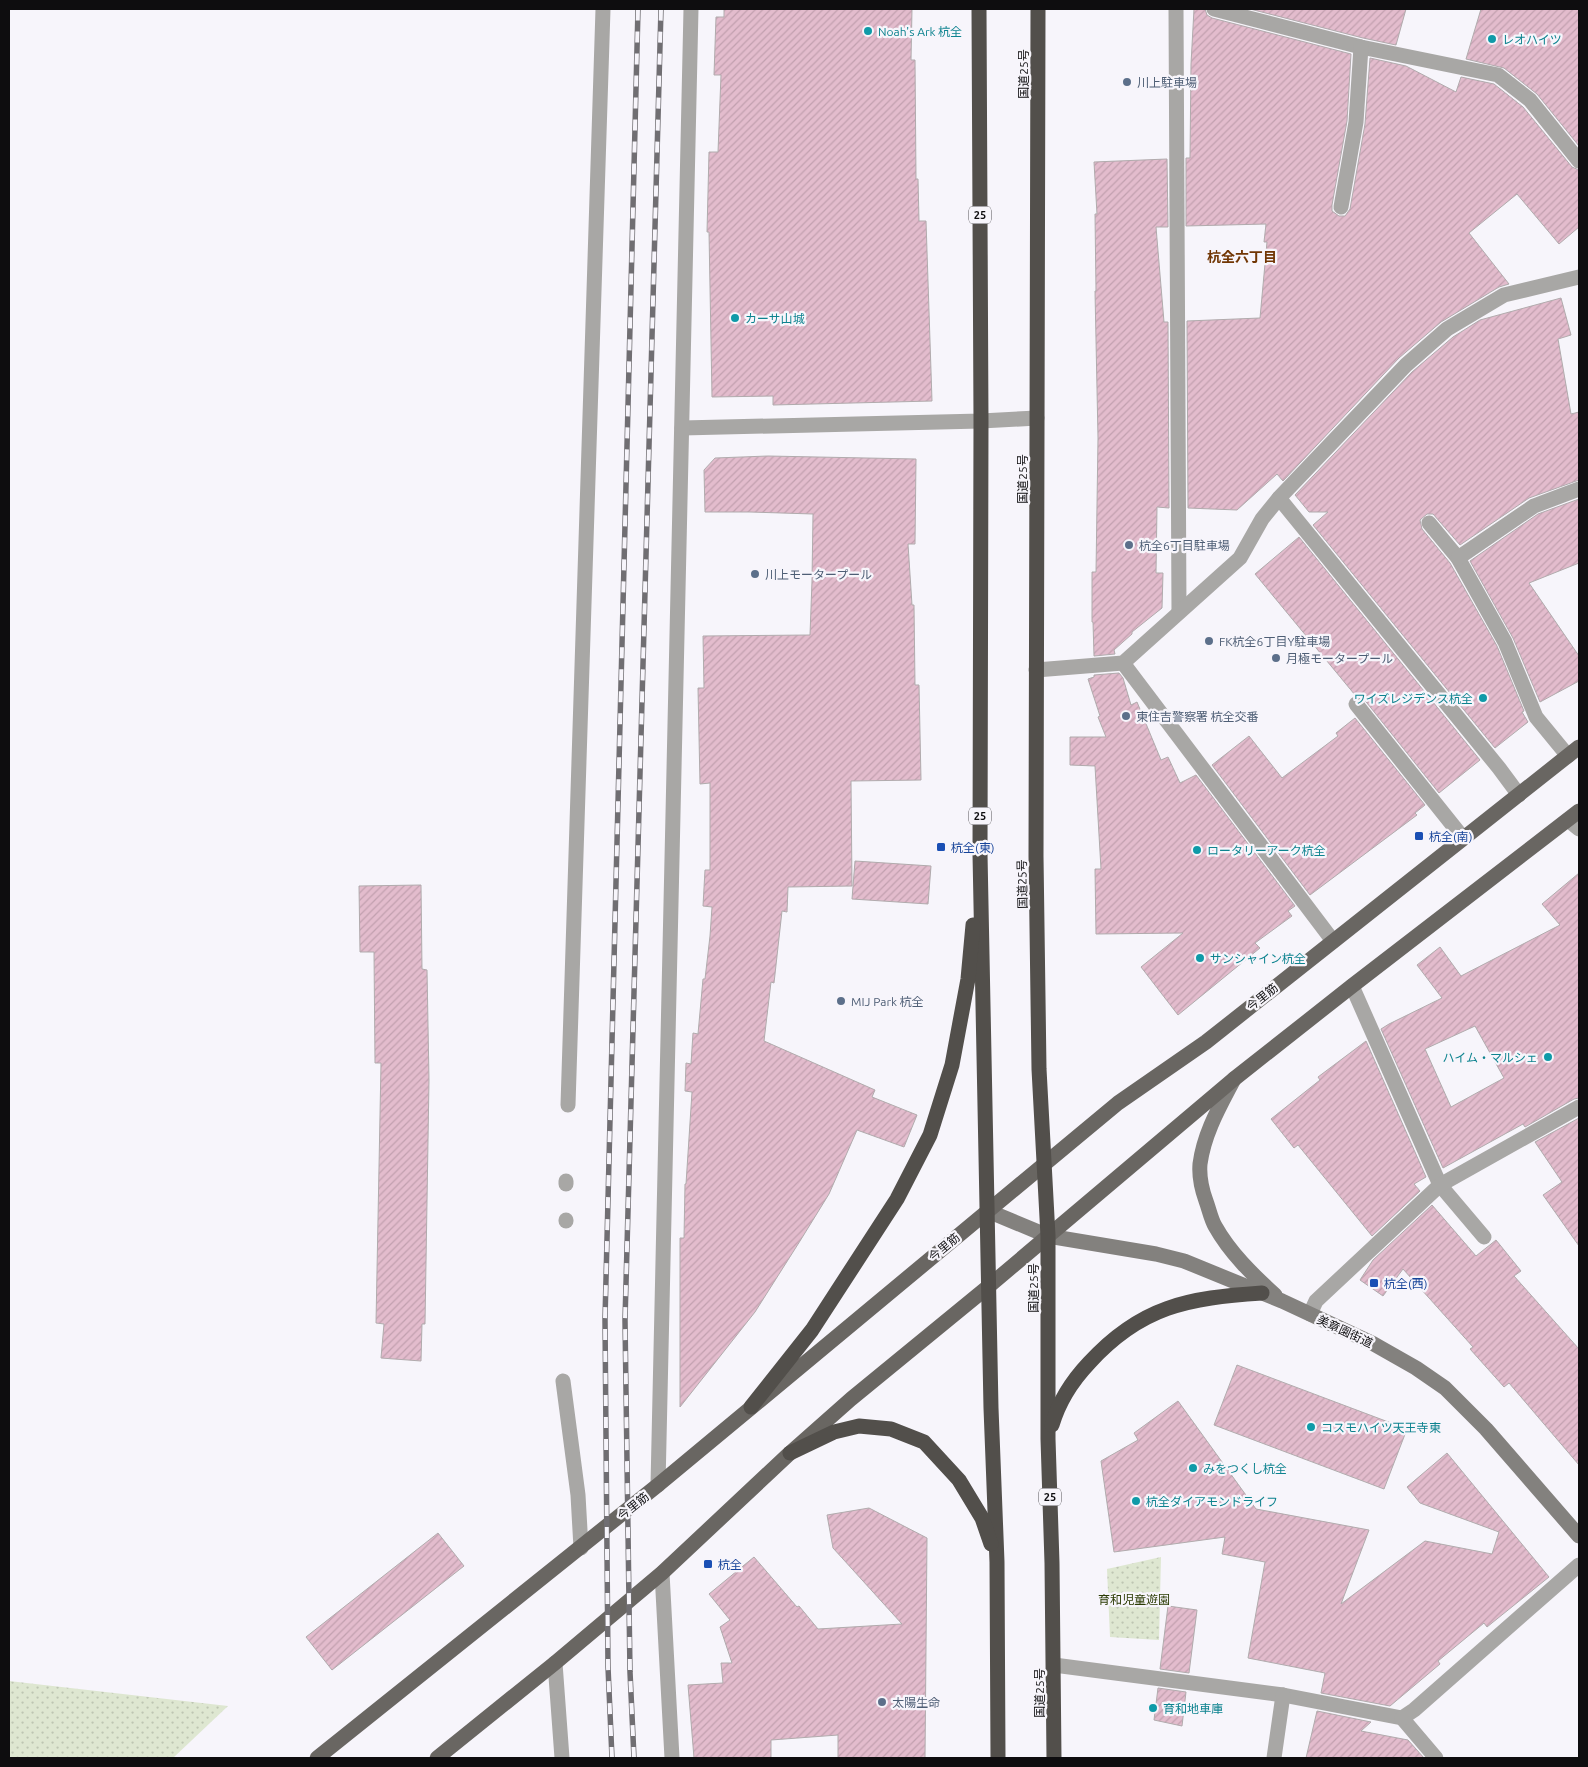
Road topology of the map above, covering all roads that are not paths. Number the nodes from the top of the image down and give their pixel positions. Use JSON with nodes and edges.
{"nodes":[{"id":1,"x":603,"y":9,"type":"edge"},
{"id":2,"x":691,"y":9,"type":"edge"},
{"id":3,"x":979,"y":9,"type":"edge"},
{"id":4,"x":1038,"y":9,"type":"edge"},
{"id":5,"x":1176,"y":9,"type":"edge"},
{"id":6,"x":1214,"y":9,"type":"edge"},
{"id":7,"x":1361,"y":47,"type":"junction"},
{"id":8,"x":1579,"y":161,"type":"edge"},
{"id":9,"x":1341,"y":207,"type":"dead end"},
{"id":10,"x":1579,"y":268,"type":"edge"},
{"id":11,"x":1574,"y":278,"type":"edge"},
{"id":12,"x":1037,"y":418,"type":"junction"},
{"id":13,"x":981,"y":421,"type":"junction"},
{"id":14,"x":682,"y":428,"type":"junction"},
{"id":15,"x":1579,"y":489,"type":"edge"},
{"id":16,"x":1279,"y":498,"type":"junction"},
{"id":17,"x":1429,"y":523,"type":"dead end"},
{"id":18,"x":1458,"y":558,"type":"junction"},
{"id":19,"x":1179,"y":612,"type":"junction"},
{"id":20,"x":1123,"y":662,"type":"junction"},
{"id":21,"x":1036,"y":670,"type":"junction"},
{"id":22,"x":1356,"y":704,"type":"dead end"},
{"id":23,"x":1574,"y":751,"type":"edge"},
{"id":24,"x":1519,"y":795,"type":"junction"},
{"id":25,"x":1576,"y":820,"type":"edge"},
{"id":26,"x":1463,"y":838,"type":"junction"},
{"id":27,"x":980,"y":854,"type":"junction"},
{"id":28,"x":1333,"y":941,"type":"junction"},
{"id":29,"x":1352,"y":986,"type":"junction"},
{"id":30,"x":1234,"y":1079,"type":"junction"},
{"id":31,"x":568,"y":1105,"type":"dead end"},
{"id":32,"x":1579,"y":1107,"type":"edge"},
{"id":33,"x":1044,"y":1165,"type":"junction"},
{"id":34,"x":1440,"y":1185,"type":"junction"},
{"id":35,"x":988,"y":1211,"type":"junction"},
{"id":36,"x":1048,"y":1236,"type":"junction"},
{"id":37,"x":1484,"y":1237,"type":"dead end"},
{"id":38,"x":989,"y":1286,"type":"junction"},
{"id":39,"x":1262,"y":1293,"type":"junction"},
{"id":40,"x":1282,"y":1301,"type":"junction"},
{"id":41,"x":1310,"y":1314,"type":"junction"},
{"id":42,"x":563,"y":1381,"type":"dead end"},
{"id":43,"x":751,"y":1406,"type":"junction"},
{"id":44,"x":1048,"y":1439,"type":"junction"},
{"id":45,"x":790,"y":1453,"type":"junction"},
{"id":46,"x":658,"y":1485,"type":"junction"},
{"id":47,"x":1579,"y":1536,"type":"edge"},
{"id":48,"x":582,"y":1548,"type":"junction"},
{"id":49,"x":997,"y":1562,"type":"junction"},
{"id":50,"x":1579,"y":1564,"type":"edge"},
{"id":51,"x":662,"y":1573,"type":"junction"},
{"id":52,"x":555,"y":1663,"type":"junction"},
{"id":53,"x":1054,"y":1665,"type":"junction"},
{"id":54,"x":1283,"y":1695,"type":"junction"},
{"id":55,"x":1402,"y":1718,"type":"junction"},
{"id":56,"x":317,"y":1758,"type":"edge"},
{"id":57,"x":437,"y":1758,"type":"edge"},
{"id":58,"x":562,"y":1758,"type":"edge"},
{"id":59,"x":672,"y":1758,"type":"edge"},
{"id":60,"x":998,"y":1758,"type":"edge"},
{"id":61,"x":1054,"y":1758,"type":"edge"},
{"id":62,"x":1274,"y":1758,"type":"edge"},
{"id":63,"x":1436,"y":1758,"type":"edge"}],
"edges":[{"from":1,"to":31,"type":"street"},
{"from":2,"to":14,"type":"street"},
{"from":3,"to":13,"type":"highway","number":"25"},
{"from":4,"to":12,"type":"highway","name":"国道25号","number":"25"},
{"from":5,"to":19,"type":"street"},
{"from":6,"to":7,"type":"street"},
{"from":7,"to":8,"type":"street"},
{"from":7,"to":9,"type":"street"},
{"from":10,"to":11,"type":"street"},
{"from":11,"to":16,"type":"street"},
{"from":12,"to":13,"type":"street"},
{"from":12,"to":21,"type":"highway","name":"国道25号","number":"25"},
{"from":13,"to":14,"type":"street"},
{"from":13,"to":27,"type":"highway","number":"25"},
{"from":14,"to":46,"type":"street"},
{"from":15,"to":18,"type":"street"},
{"from":16,"to":19,"type":"street"},
{"from":16,"to":24,"type":"street"},
{"from":17,"to":18,"type":"street"},
{"from":18,"to":23,"type":"street"},
{"from":19,"to":20,"type":"street"},
{"from":20,"to":21,"type":"street"},
{"from":20,"to":28,"type":"street"},
{"from":21,"to":33,"type":"highway","name":"国道25号","number":"25"},
{"from":22,"to":26,"type":"street"},
{"from":23,"to":24,"type":"main road","name":"今里筋"},
{"from":24,"to":26,"type":"main road","name":"今里筋"},
{"from":25,"to":29,"type":"main road"},
{"from":26,"to":28,"type":"main road","name":"今里筋"},
{"from":27,"to":35,"type":"highway","number":"25"},
{"from":27,"to":43,"type":"highway"},
{"from":28,"to":33,"type":"main road","name":"今里筋"},
{"from":29,"to":30,"type":"main road"},
{"from":29,"to":34,"type":"street"},
{"from":30,"to":36,"type":"main road"},
{"from":30,"to":40,"type":"street"},
{"from":32,"to":34,"type":"street"},
{"from":33,"to":35,"type":"main road","name":"今里筋"},
{"from":33,"to":36,"type":"highway","name":"国道25号","number":"25"},
{"from":34,"to":37,"type":"street"},
{"from":34,"to":41,"type":"street"},
{"from":35,"to":36,"type":"street","name":"美章園街道"},
{"from":35,"to":38,"type":"highway","number":"25"},
{"from":35,"to":43,"type":"main road","name":"今里筋"},
{"from":36,"to":38,"type":"main road"},
{"from":36,"to":39,"type":"street","name":"美章園街道"},
{"from":36,"to":44,"type":"highway","name":"国道25号","number":"25"},
{"from":38,"to":45,"type":"main road"},
{"from":38,"to":49,"type":"highway","number":"25"},
{"from":39,"to":40,"type":"street","name":"美章園街道"},
{"from":39,"to":44,"type":"highway"},
{"from":40,"to":41,"type":"street","name":"美章園街道"},
{"from":41,"to":47,"type":"street","name":"美章園街道"},
{"from":42,"to":48,"type":"street"},
{"from":43,"to":46,"type":"main road","name":"今里筋"},
{"from":44,"to":53,"type":"highway","name":"国道25号","number":"25"},
{"from":45,"to":49,"type":"highway"},
{"from":45,"to":51,"type":"main road"},
{"from":46,"to":48,"type":"main road","name":"今里筋"},
{"from":48,"to":56,"type":"main road","name":"今里筋"},
{"from":49,"to":60,"type":"highway","number":"25"},
{"from":50,"to":55,"type":"street"},
{"from":51,"to":52,"type":"main road"},
{"from":51,"to":59,"type":"street"},
{"from":52,"to":57,"type":"main road"},
{"from":52,"to":58,"type":"street"},
{"from":53,"to":54,"type":"street"},
{"from":53,"to":61,"type":"highway","name":"国道25号","number":"25"},
{"from":54,"to":55,"type":"street"},
{"from":54,"to":62,"type":"street"},
{"from":55,"to":63,"type":"street"}]}
